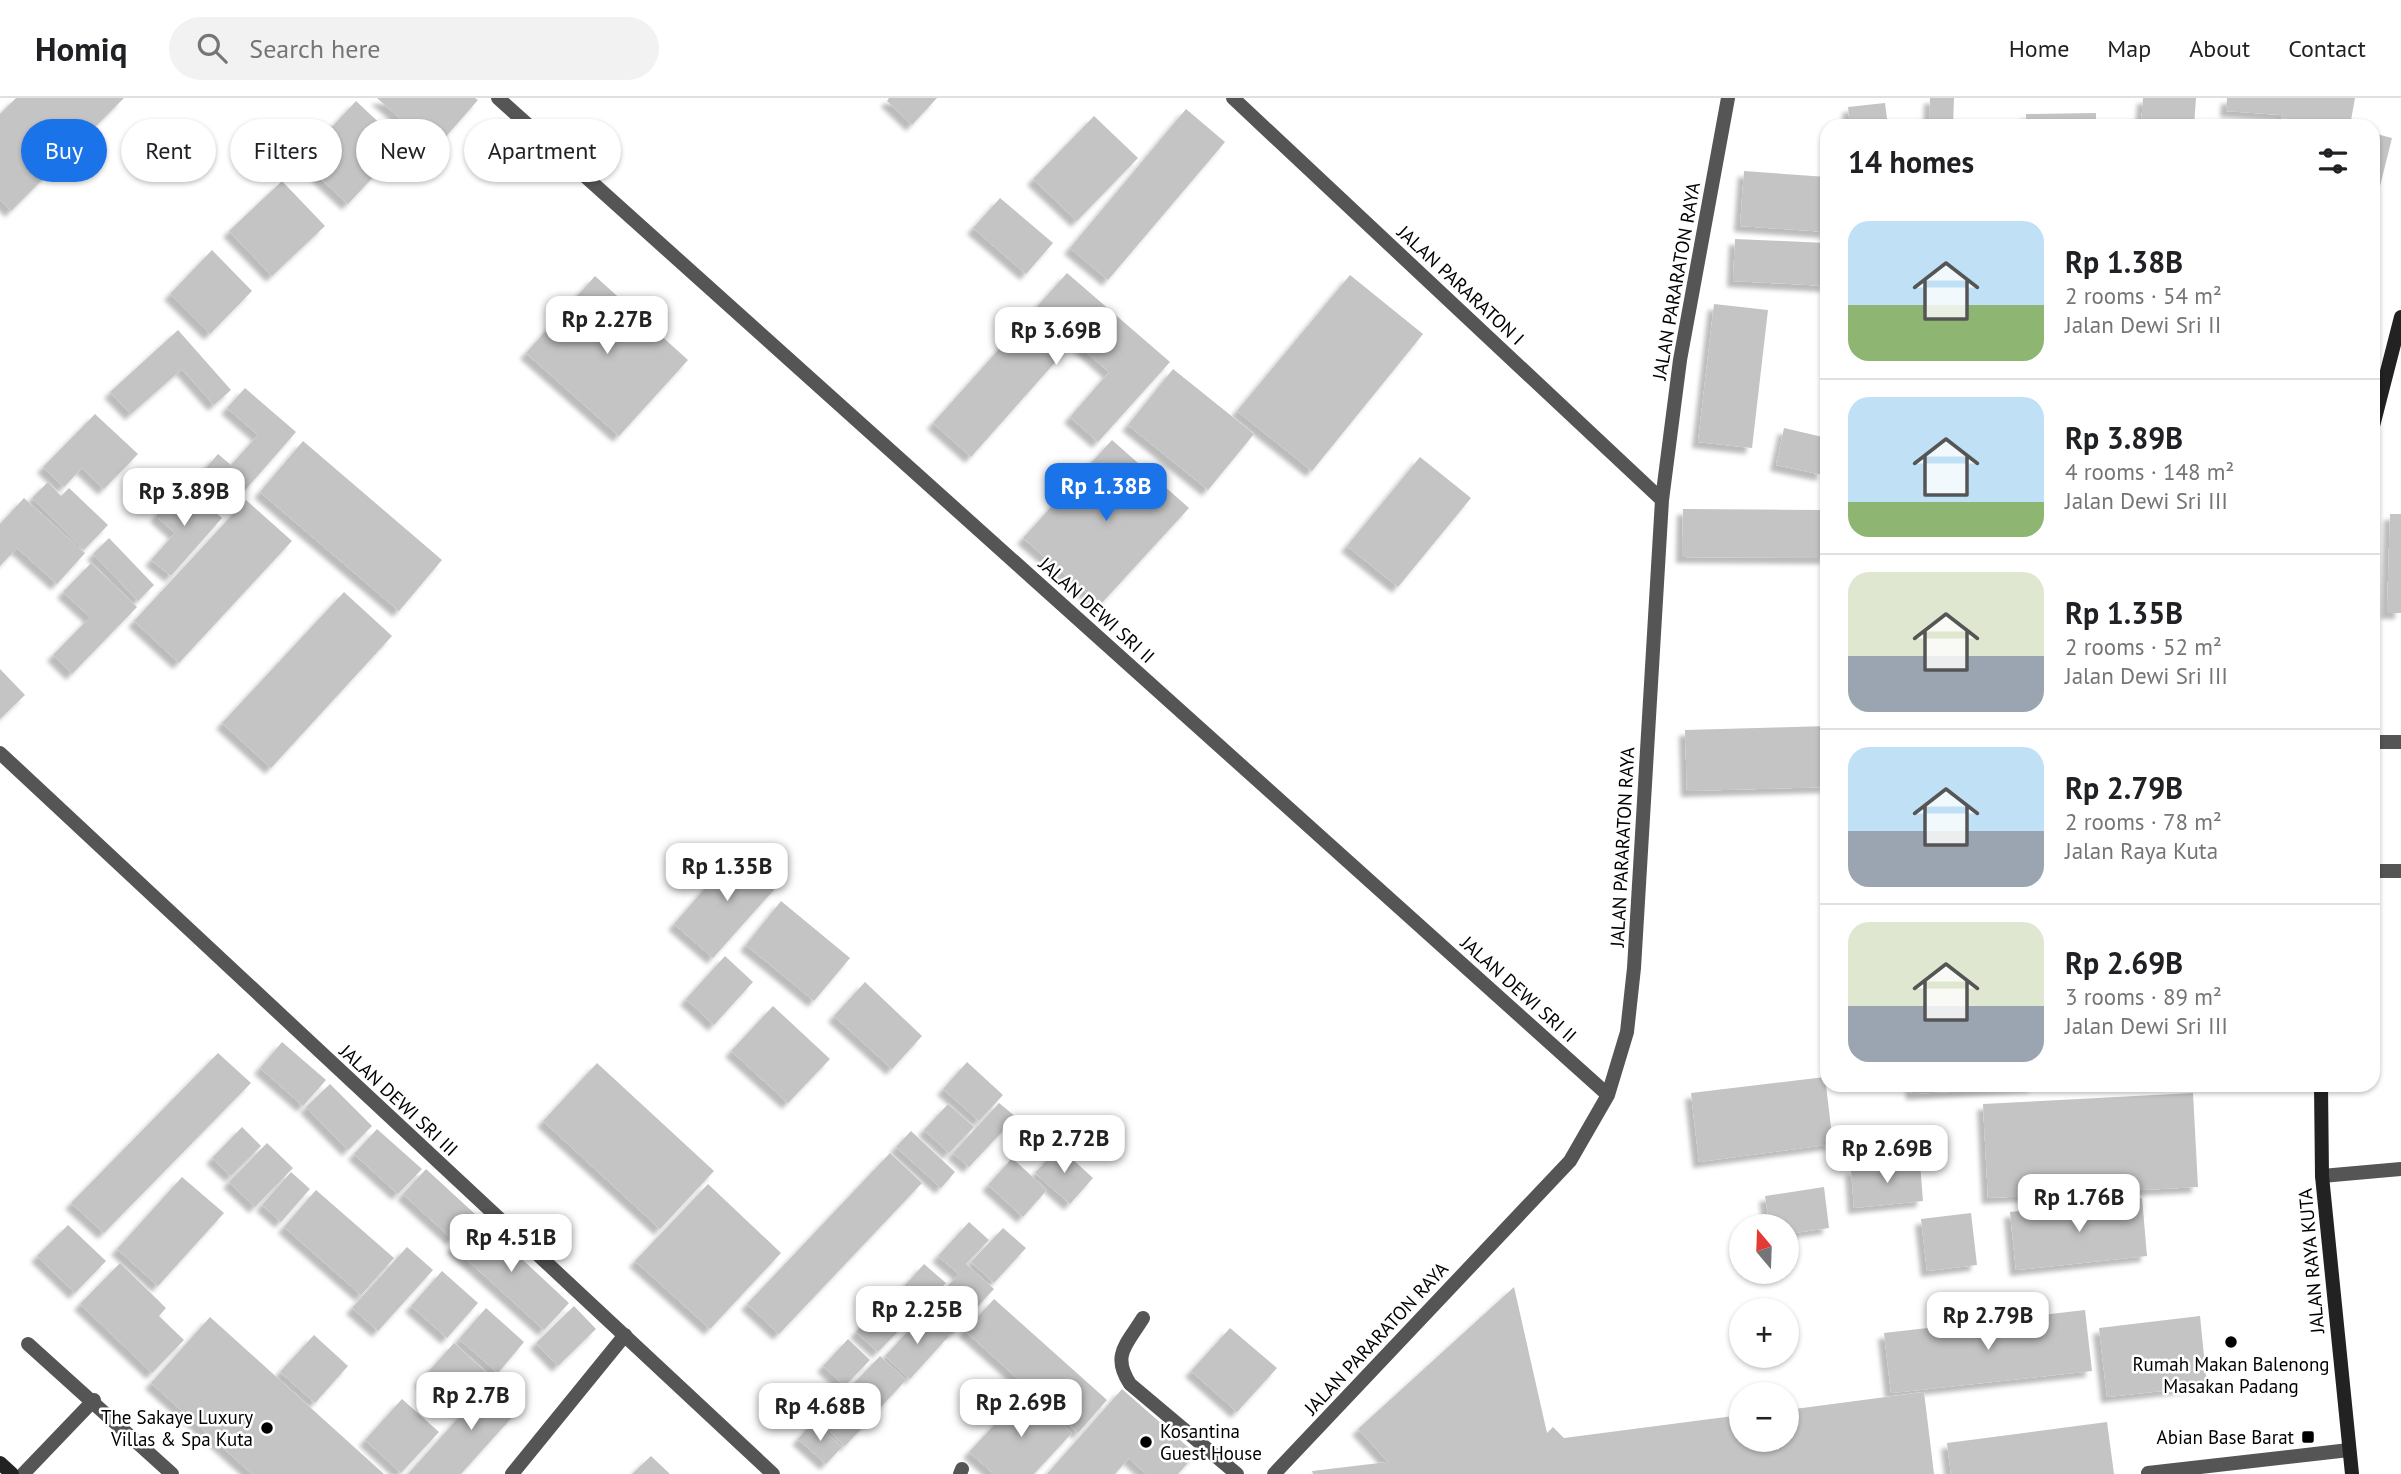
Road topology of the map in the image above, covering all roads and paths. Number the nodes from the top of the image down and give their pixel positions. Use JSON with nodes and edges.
{"nodes":[{"id":1,"x":498,"y":98,"type":"edge"},
{"id":2,"x":1233,"y":98,"type":"edge"},
{"id":3,"x":1728,"y":98,"type":"edge"},
{"id":4,"x":2401,"y":317,"type":"edge"},
{"id":5,"x":2380,"y":399,"type":"edge"},
{"id":6,"x":1662,"y":500,"type":"junction"},
{"id":7,"x":2380,"y":742,"type":"edge"},
{"id":8,"x":2401,"y":742,"type":"edge"},
{"id":9,"x":0,"y":753,"type":"edge"},
{"id":10,"x":2380,"y":871,"type":"edge"},
{"id":11,"x":2401,"y":871,"type":"edge"},
{"id":12,"x":2321,"y":1092,"type":"edge"},
{"id":13,"x":1608,"y":1095,"type":"junction"},
{"id":14,"x":2401,"y":1169,"type":"edge"},
{"id":15,"x":2322,"y":1176,"type":"junction"},
{"id":16,"x":1143,"y":1318,"type":"dead end"},
{"id":17,"x":625,"y":1335,"type":"junction"},
{"id":18,"x":28,"y":1343,"type":"dead end"},
{"id":19,"x":94,"y":1400,"type":"junction"},
{"id":20,"x":2349,"y":1450,"type":"junction"},
{"id":21,"x":0,"y":1463,"type":"edge"},
{"id":22,"x":2148,"y":1473,"type":"edge"},
{"id":23,"x":12,"y":1474,"type":"edge"},
{"id":24,"x":23,"y":1474,"type":"edge"},
{"id":25,"x":172,"y":1474,"type":"edge"},
{"id":26,"x":512,"y":1474,"type":"edge"},
{"id":27,"x":773,"y":1474,"type":"edge"},
{"id":28,"x":1237,"y":1474,"type":"edge"},
{"id":29,"x":1274,"y":1474,"type":"edge"},
{"id":30,"x":2352,"y":1474,"type":"edge"}],
"edges":[{"from":1,"to":13,"type":"street","name":"JALAN DEWI SRI II"},
{"from":2,"to":6,"type":"street","name":"JALAN PARARATON I"},
{"from":3,"to":6,"type":"street","name":"JALAN PARARATON RAYA"},
{"from":4,"to":5,"type":"main road"},
{"from":6,"to":13,"type":"street","name":"JALAN PARARATON RAYA"},
{"from":7,"to":8,"type":"street"},
{"from":9,"to":17,"type":"street","name":"JALAN DEWI SRI III"},
{"from":10,"to":11,"type":"street"},
{"from":12,"to":15,"type":"main road","name":"JALAN RAYA KUTA"},
{"from":13,"to":29,"type":"street","name":"JALAN PARARATON RAYA"},
{"from":14,"to":15,"type":"street"},
{"from":15,"to":20,"type":"main road","name":"JALAN RAYA KUTA"},
{"from":16,"to":28,"type":"street"},
{"from":17,"to":26,"type":"street"},
{"from":17,"to":27,"type":"street","name":"JALAN DEWI SRI III"},
{"from":18,"to":19,"type":"street"},
{"from":19,"to":24,"type":"street"},
{"from":19,"to":25,"type":"street"},
{"from":20,"to":22,"type":"street"},
{"from":20,"to":30,"type":"main road","name":"JALAN RAYA KUTA"},
{"from":21,"to":23,"type":"main road"}]}
